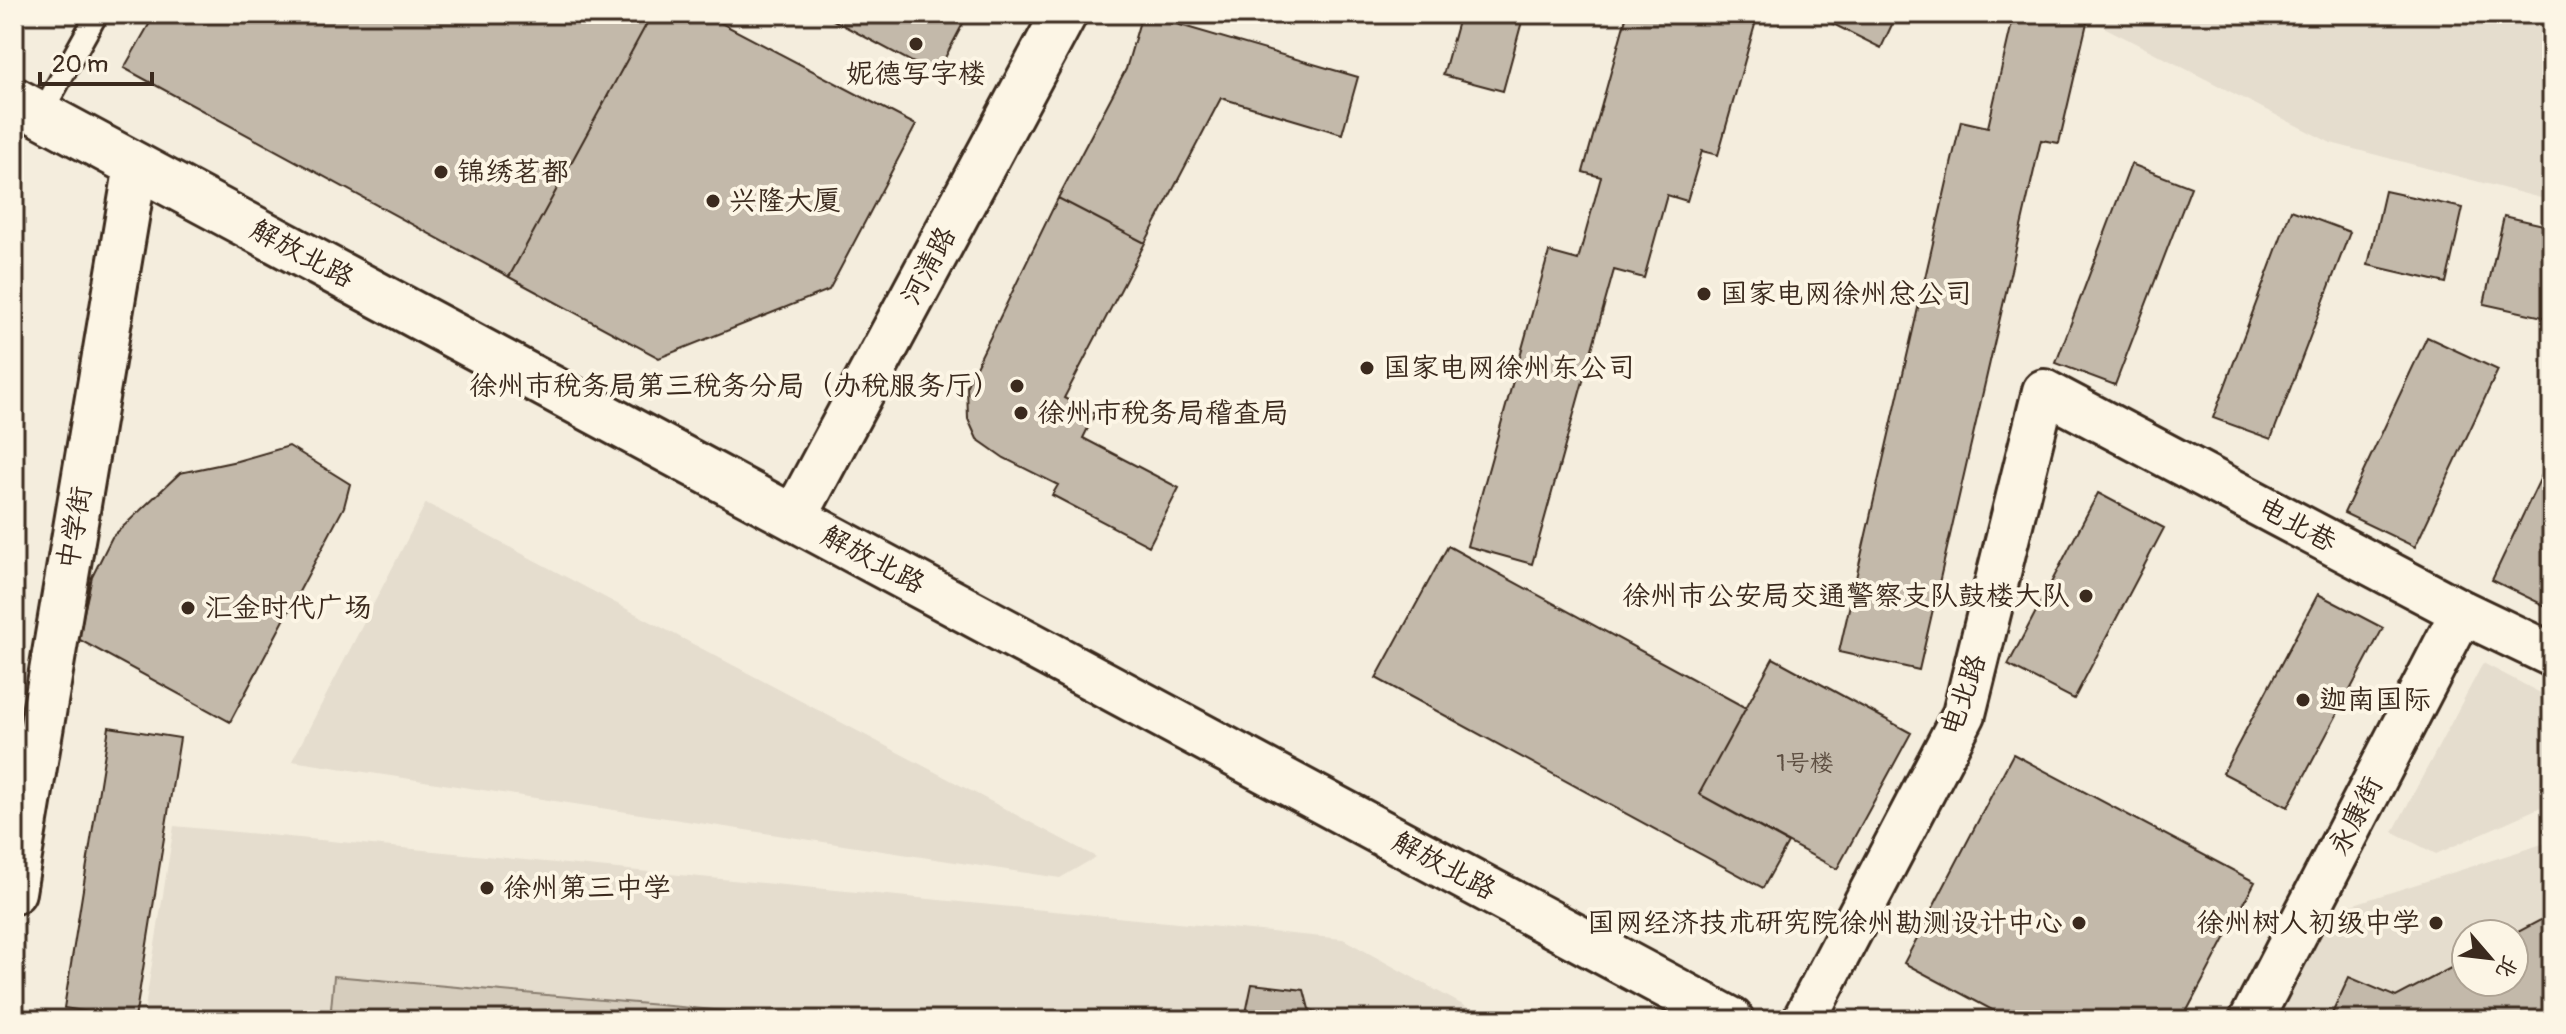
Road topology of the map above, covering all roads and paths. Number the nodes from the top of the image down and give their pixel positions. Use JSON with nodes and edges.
{"nodes":[{"id":1,"x":97,"y":14,"type":"edge"},
{"id":2,"x":1064,"y":14,"type":"edge"},
{"id":3,"x":27,"y":107,"type":"edge"},
{"id":4,"x":136,"y":165,"type":"junction"},
{"id":5,"x":2044,"y":391,"type":"joint"},
{"id":6,"x":794,"y":518,"type":"junction"},
{"id":7,"x":2462,"y":612,"type":"junction"},
{"id":8,"x":2552,"y":655,"type":"edge"},
{"id":9,"x":14,"y":892,"type":"edge"},
{"id":10,"x":1731,"y":1020,"type":"edge"},
{"id":11,"x":1804,"y":1020,"type":"edge"},
{"id":12,"x":2251,"y":1020,"type":"edge"}],
"edges":[{"from":1,"to":3,"type":"lane"},
{"from":2,"to":6,"type":"main road","name":"河清路"},
{"from":3,"to":4,"type":"main road","name":"解放北路"},
{"from":4,"to":6,"type":"main road","name":"解放北路"},
{"from":4,"to":9,"type":"street","name":"中学街"},
{"from":5,"to":7,"type":"street","name":"电北巷"},
{"from":5,"to":11,"type":"street","name":"电北路"},
{"from":6,"to":10,"type":"main road","name":"解放北路"},
{"from":7,"to":8,"type":"street","name":"电北巷"},
{"from":7,"to":12,"type":"street","name":"永康街"}]}
